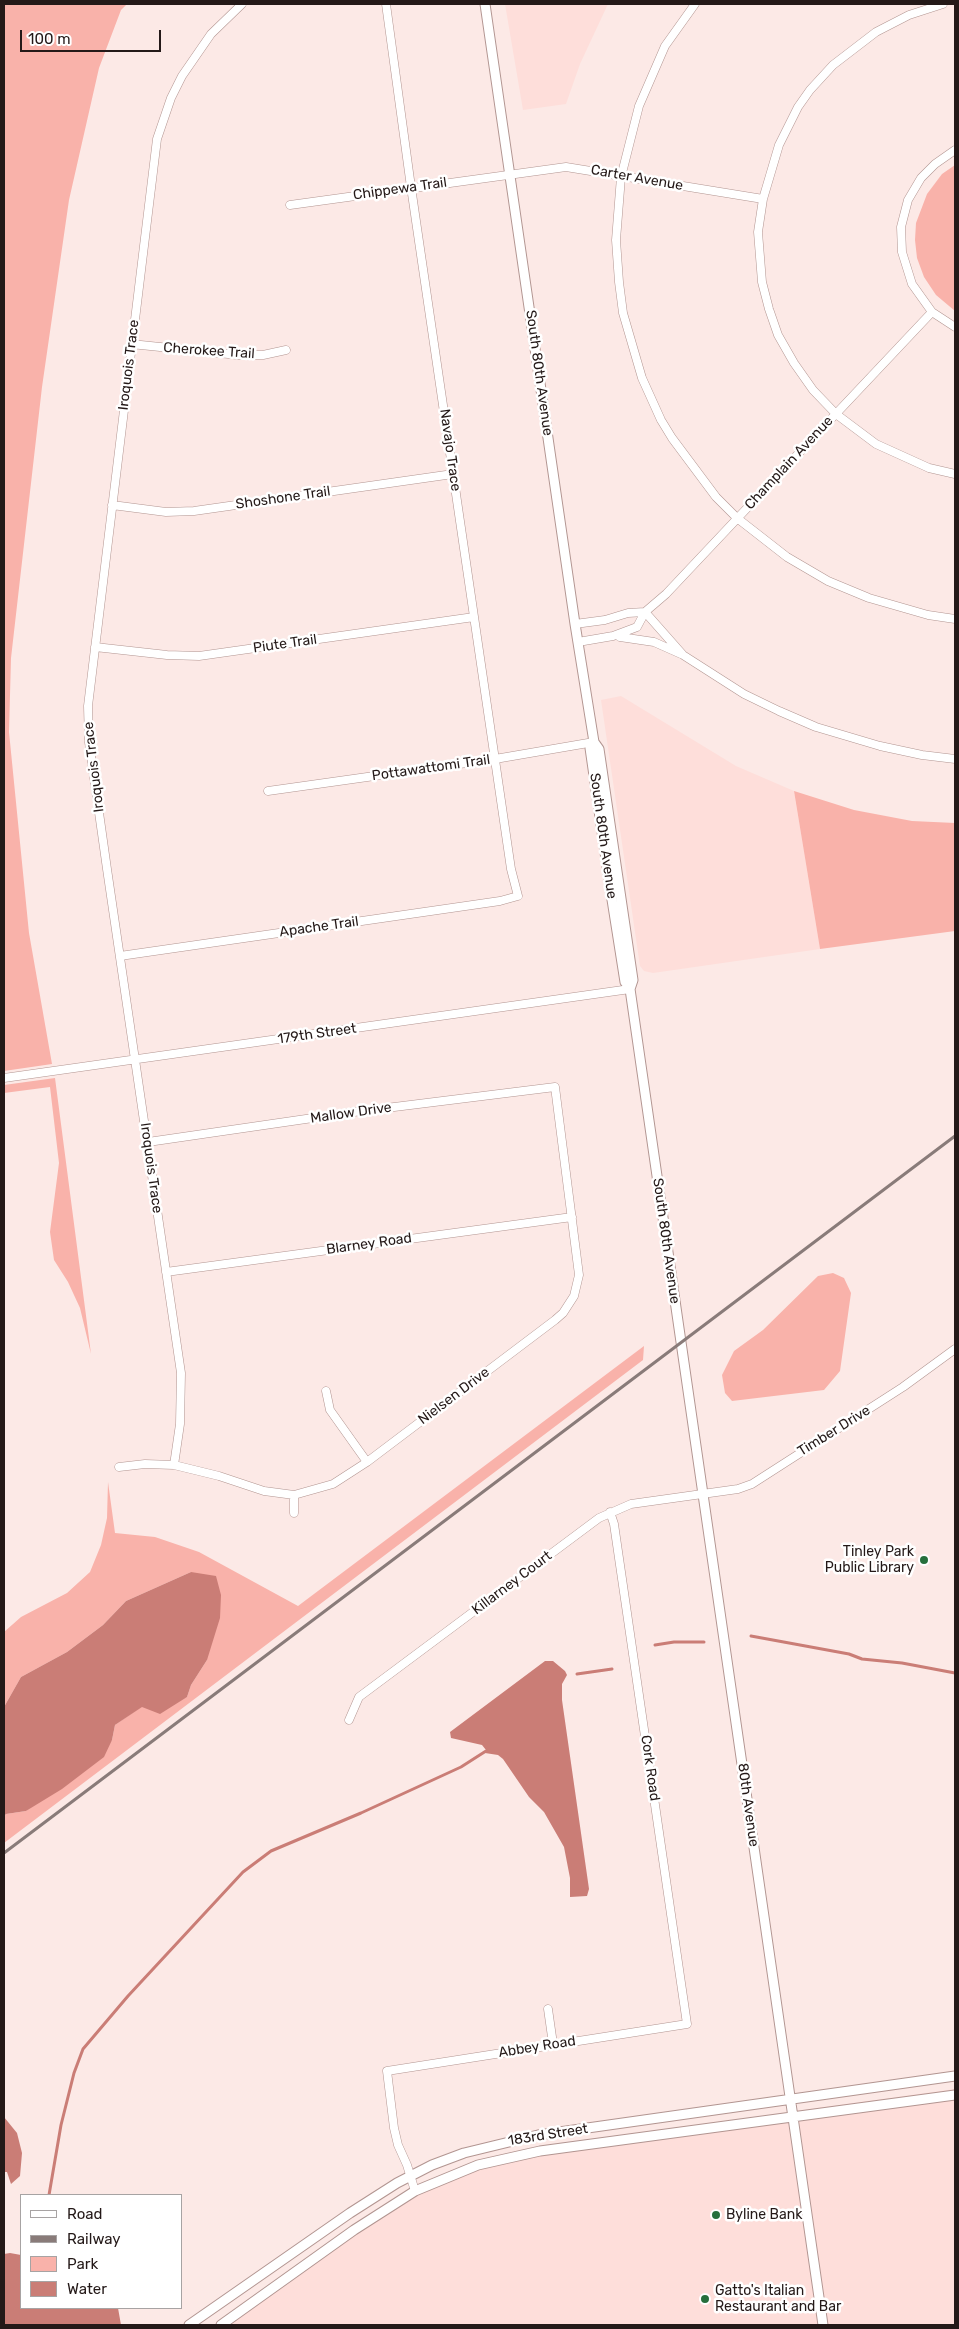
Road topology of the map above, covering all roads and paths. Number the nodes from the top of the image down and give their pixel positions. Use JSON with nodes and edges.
{"nodes":[{"id":1,"x":242,"y":4,"type":"edge"},
{"id":2,"x":386,"y":4,"type":"edge"},
{"id":3,"x":485,"y":4,"type":"edge"},
{"id":4,"x":695,"y":4,"type":"edge"},
{"id":5,"x":943,"y":4,"type":"edge"},
{"id":6,"x":955,"y":150,"type":"edge"},
{"id":7,"x":510,"y":173,"type":"junction"},
{"id":8,"x":621,"y":177,"type":"junction"},
{"id":9,"x":411,"y":187,"type":"junction"},
{"id":10,"x":763,"y":199,"type":"junction"},
{"id":11,"x":290,"y":205,"type":"dead end"},
{"id":12,"x":932,"y":312,"type":"junction"},
{"id":13,"x":955,"y":327,"type":"edge"},
{"id":14,"x":131,"y":344,"type":"junction"},
{"id":15,"x":286,"y":350,"type":"dead end"},
{"id":16,"x":836,"y":414,"type":"junction"},
{"id":17,"x":454,"y":474,"type":"junction"},
{"id":18,"x":955,"y":474,"type":"edge"},
{"id":19,"x":112,"y":505,"type":"junction"},
{"id":20,"x":737,"y":518,"type":"junction"},
{"id":21,"x":644,"y":612,"type":"junction"},
{"id":22,"x":474,"y":617,"type":"junction"},
{"id":23,"x":955,"y":619,"type":"edge"},
{"id":24,"x":575,"y":624,"type":"junction"},
{"id":25,"x":613,"y":636,"type":"junction"},
{"id":26,"x":578,"y":642,"type":"junction"},
{"id":27,"x":95,"y":647,"type":"junction"},
{"id":28,"x":684,"y":655,"type":"junction"},
{"id":29,"x":594,"y":742,"type":"junction"},
{"id":30,"x":955,"y":759,"type":"edge"},
{"id":31,"x":495,"y":760,"type":"junction"},
{"id":32,"x":268,"y":791,"type":"dead end"},
{"id":33,"x":518,"y":896,"type":"joint"},
{"id":34,"x":120,"y":956,"type":"junction"},
{"id":35,"x":630,"y":988,"type":"junction"},
{"id":36,"x":136,"y":1060,"type":"junction"},
{"id":37,"x":4,"y":1078,"type":"edge"},
{"id":38,"x":554,"y":1086,"type":"joint"},
{"id":39,"x":148,"y":1142,"type":"junction"},
{"id":40,"x":572,"y":1217,"type":"junction"},
{"id":41,"x":166,"y":1272,"type":"junction"},
{"id":42,"x":955,"y":1349,"type":"edge"},
{"id":43,"x":326,"y":1391,"type":"dead end"},
{"id":44,"x":367,"y":1462,"type":"junction"},
{"id":45,"x":174,"y":1465,"type":"junction"},
{"id":46,"x":119,"y":1467,"type":"dead end"},
{"id":47,"x":703,"y":1494,"type":"junction"},
{"id":48,"x":294,"y":1495,"type":"junction"},
{"id":49,"x":610,"y":1512,"type":"junction"},
{"id":50,"x":294,"y":1513,"type":"dead end"},
{"id":51,"x":348,"y":1720,"type":"dead end"},
{"id":52,"x":548,"y":2009,"type":"dead end"},
{"id":53,"x":687,"y":2024,"type":"joint"},
{"id":54,"x":553,"y":2044,"type":"junction"},
{"id":55,"x":955,"y":2076,"type":"edge"},
{"id":56,"x":955,"y":2095,"type":"edge"},
{"id":57,"x":792,"y":2100,"type":"junction"},
{"id":58,"x":794,"y":2116,"type":"junction"},
{"id":59,"x":410,"y":2176,"type":"junction"},
{"id":60,"x":415,"y":2191,"type":"junction"},
{"id":61,"x":189,"y":2325,"type":"edge"},
{"id":62,"x":221,"y":2325,"type":"edge"},
{"id":63,"x":823,"y":2325,"type":"edge"}],
"edges":[{"from":1,"to":14,"type":"street","name":"Iroquois Trace"},
{"from":2,"to":9,"type":"street","name":"Navajo Trace"},
{"from":3,"to":7,"type":"street","name":"South 80th Avenue"},
{"from":4,"to":8,"type":"street"},
{"from":5,"to":10,"type":"street"},
{"from":6,"to":12,"type":"street"},
{"from":7,"to":8,"type":"street","name":"Carter Avenue"},
{"from":7,"to":9,"type":"street","name":"Chippewa Trail"},
{"from":7,"to":24,"type":"street","name":"South 80th Avenue"},
{"from":8,"to":10,"type":"street","name":"Carter Avenue"},
{"from":8,"to":20,"type":"street"},
{"from":9,"to":11,"type":"street","name":"Chippewa Trail"},
{"from":9,"to":17,"type":"street","name":"Navajo Trace"},
{"from":10,"to":16,"type":"street"},
{"from":12,"to":13,"type":"street"},
{"from":12,"to":16,"type":"street","name":"Champlain Avenue"},
{"from":14,"to":15,"type":"street","name":"Cherokee Trail"},
{"from":14,"to":19,"type":"street","name":"Iroquois Trace"},
{"from":16,"to":18,"type":"street"},
{"from":16,"to":20,"type":"street","name":"Champlain Avenue"},
{"from":17,"to":19,"type":"street","name":"Shoshone Trail"},
{"from":17,"to":22,"type":"street","name":"Navajo Trace"},
{"from":19,"to":27,"type":"street","name":"Iroquois Trace"},
{"from":20,"to":21,"type":"street","name":"Champlain Avenue"},
{"from":20,"to":23,"type":"street"},
{"from":21,"to":24,"type":"street"},
{"from":21,"to":25,"type":"street","name":"Champlain Avenue"},
{"from":21,"to":28,"type":"street"},
{"from":22,"to":27,"type":"street","name":"Piute Trail"},
{"from":22,"to":31,"type":"street","name":"Navajo Trace"},
{"from":24,"to":26,"type":"street","name":"South 80th Avenue"},
{"from":25,"to":26,"type":"street","name":"Champlain Avenue"},
{"from":25,"to":28,"type":"street"},
{"from":26,"to":29,"type":"street","name":"South 80th Avenue"},
{"from":27,"to":34,"type":"street","name":"Iroquois Trace"},
{"from":28,"to":30,"type":"street"},
{"from":29,"to":31,"type":"street","name":"Pottawattomi Trail"},
{"from":29,"to":35,"type":"street","name":"South 80th Avenue"},
{"from":31,"to":32,"type":"street","name":"Pottawattomi Trail"},
{"from":31,"to":33,"type":"street","name":"Navajo Trace"},
{"from":33,"to":34,"type":"street","name":"Apache Trail"},
{"from":34,"to":36,"type":"street","name":"Iroquois Trace"},
{"from":35,"to":36,"type":"street","name":"179th Street"},
{"from":35,"to":47,"type":"street","name":"South 80th Avenue"},
{"from":36,"to":37,"type":"street","name":"179th Street"},
{"from":36,"to":39,"type":"street","name":"Iroquois Trace"},
{"from":38,"to":39,"type":"street","name":"Mallow Drive"},
{"from":38,"to":40,"type":"street","name":"Nielsen Drive"},
{"from":39,"to":41,"type":"street","name":"Iroquois Trace"},
{"from":40,"to":41,"type":"street","name":"Blarney Road"},
{"from":40,"to":44,"type":"street","name":"Nielsen Drive"},
{"from":41,"to":45,"type":"street","name":"Iroquois Trace"},
{"from":42,"to":47,"type":"street","name":"Timber Drive"},
{"from":43,"to":44,"type":"street"},
{"from":44,"to":48,"type":"street","name":"Nielsen Drive"},
{"from":45,"to":46,"type":"street","name":"Nielsen Drive"},
{"from":45,"to":48,"type":"street","name":"Nielsen Drive"},
{"from":47,"to":49,"type":"street","name":"Killarney Court"},
{"from":47,"to":57,"type":"street","name":"80th Avenue"},
{"from":48,"to":50,"type":"street"},
{"from":49,"to":51,"type":"street","name":"Killarney Court"},
{"from":49,"to":53,"type":"street","name":"Cork Road"},
{"from":52,"to":54,"type":"street"},
{"from":53,"to":54,"type":"street","name":"Abbey Road"},
{"from":54,"to":59,"type":"street","name":"Abbey Road"},
{"from":55,"to":57,"type":"street","name":"183rd Street"},
{"from":56,"to":58,"type":"street","name":"183rd Street"},
{"from":57,"to":58,"type":"street","name":"80th Avenue"},
{"from":57,"to":59,"type":"street","name":"183rd Street"},
{"from":58,"to":60,"type":"street","name":"183rd Street"},
{"from":58,"to":63,"type":"street"},
{"from":59,"to":60,"type":"street"},
{"from":59,"to":61,"type":"street","name":"183rd Street"},
{"from":60,"to":62,"type":"street","name":"183rd Street"}]}
